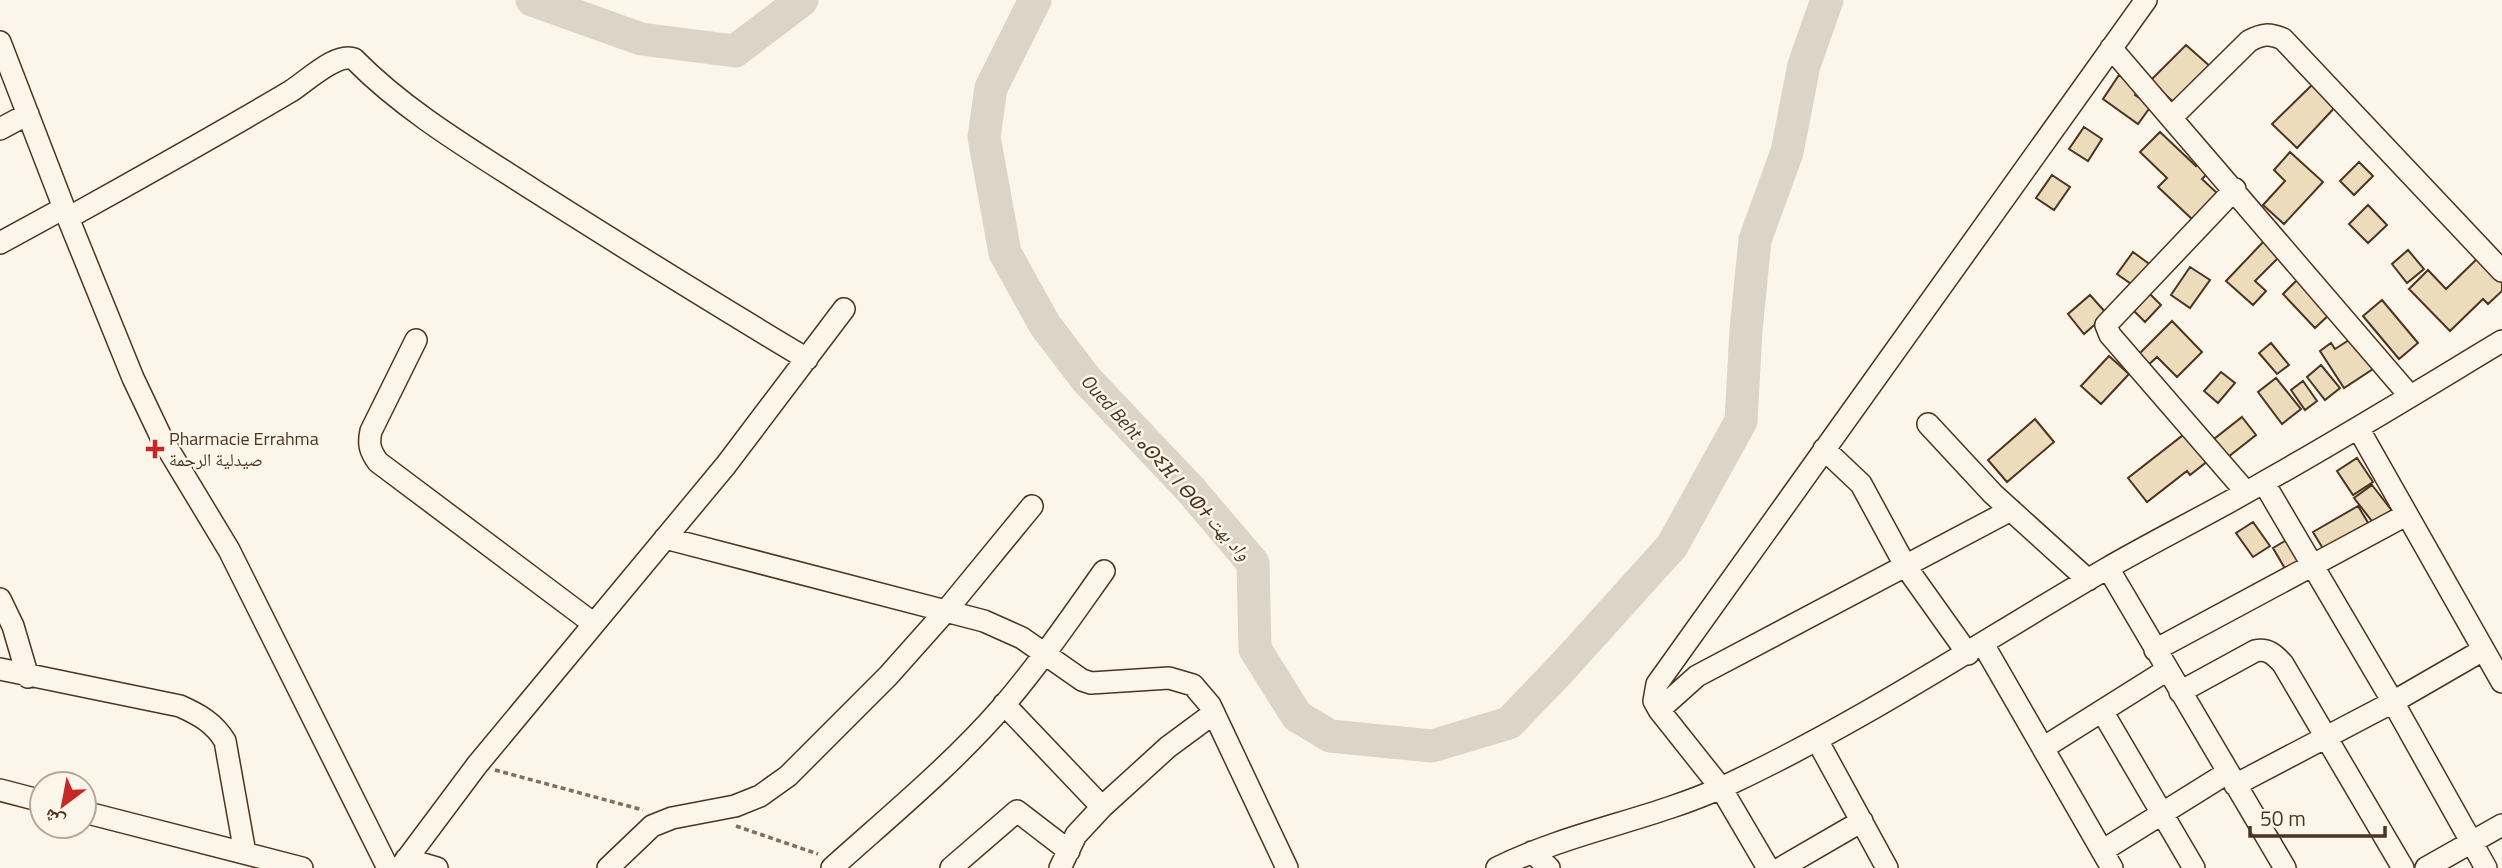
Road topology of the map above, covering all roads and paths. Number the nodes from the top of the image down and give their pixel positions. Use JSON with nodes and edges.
{"nodes":[{"id":1,"x":2146,"y":0,"type":"edge"},
{"id":2,"x":0,"y":42,"type":"edge"},
{"id":3,"x":2111,"y":48,"type":"junction"},
{"id":4,"x":28,"y":114,"type":"junction"},
{"id":5,"x":2172,"y":117,"type":"junction"},
{"id":6,"x":0,"y":129,"type":"edge"},
{"id":7,"x":2235,"y":189,"type":"junction"},
{"id":8,"x":66,"y":213,"type":"junction"},
{"id":9,"x":0,"y":243,"type":"edge"},
{"id":10,"x":2502,"y":271,"type":"edge"},
{"id":11,"x":844,"y":309,"type":"dead end"},
{"id":12,"x":416,"y":340,"type":"dead end"},
{"id":13,"x":2502,"y":341,"type":"edge"},
{"id":14,"x":807,"y":359,"type":"junction"},
{"id":15,"x":2410,"y":396,"type":"junction"},
{"id":16,"x":1928,"y":424,"type":"dead end"},
{"id":17,"x":2358,"y":428,"type":"junction"},
{"id":18,"x":1824,"y":449,"type":"junction"},
{"id":19,"x":2255,"y":487,"type":"junction"},
{"id":20,"x":1032,"y":506,"type":"dead end"},
{"id":21,"x":2011,"y":510,"type":"junction"},
{"id":22,"x":2406,"y":515,"type":"junction"},
{"id":23,"x":665,"y":538,"type":"junction"},
{"id":24,"x":2314,"y":566,"type":"junction"},
{"id":25,"x":1906,"y":567,"type":"junction"},
{"id":26,"x":2108,"y":568,"type":"junction"},
{"id":27,"x":1104,"y":572,"type":"dead end"},
{"id":28,"x":2088,"y":580,"type":"junction"},
{"id":29,"x":0,"y":599,"type":"edge"},
{"id":30,"x":945,"y":612,"type":"junction"},
{"id":31,"x":594,"y":624,"type":"junction"},
{"id":32,"x":1975,"y":649,"type":"junction"},
{"id":33,"x":2155,"y":650,"type":"junction"},
{"id":34,"x":2483,"y":650,"type":"junction"},
{"id":35,"x":1044,"y":654,"type":"junction"},
{"id":36,"x":0,"y":669,"type":"edge"},
{"id":37,"x":2166,"y":670,"type":"junction"},
{"id":38,"x":28,"y":677,"type":"junction"},
{"id":39,"x":2502,"y":682,"type":"edge"},
{"id":40,"x":2180,"y":692,"type":"junction"},
{"id":41,"x":2393,"y":702,"type":"junction"},
{"id":42,"x":1004,"y":704,"type":"junction"},
{"id":43,"x":1659,"y":710,"type":"junction"},
{"id":44,"x":2102,"y":711,"type":"junction"},
{"id":45,"x":1214,"y":713,"type":"junction"},
{"id":46,"x":2327,"y":737,"type":"junction"},
{"id":47,"x":1817,"y":740,"type":"junction"},
{"id":48,"x":2043,"y":748,"type":"junction"},
{"id":49,"x":477,"y":765,"type":"junction"},
{"id":50,"x":2231,"y":779,"type":"junction"},
{"id":51,"x":1721,"y":788,"type":"junction"},
{"id":52,"x":0,"y":790,"type":"edge"},
{"id":53,"x":28,"y":797,"type":"edge"},
{"id":54,"x":1102,"y":807,"type":"junction"},
{"id":55,"x":2162,"y":814,"type":"junction"},
{"id":56,"x":98,"y":816,"type":"edge"},
{"id":57,"x":672,"y":818,"type":"junction"},
{"id":58,"x":1861,"y":821,"type":"junction"},
{"id":59,"x":2502,"y":825,"type":"edge"},
{"id":60,"x":735,"y":826,"type":"dead end"},
{"id":61,"x":2472,"y":843,"type":"junction"},
{"id":62,"x":1532,"y":852,"type":"junction"},
{"id":63,"x":245,"y":853,"type":"junction"},
{"id":64,"x":1064,"y":860,"type":"edge"},
{"id":65,"x":2107,"y":860,"type":"edge"},
{"id":66,"x":836,"y":864,"type":"edge"},
{"id":67,"x":398,"y":865,"type":"edge"},
{"id":68,"x":302,"y":868,"type":"edge"},
{"id":69,"x":437,"y":868,"type":"edge"},
{"id":70,"x":608,"y":868,"type":"edge"},
{"id":71,"x":951,"y":868,"type":"edge"},
{"id":72,"x":1287,"y":868,"type":"edge"},
{"id":73,"x":1497,"y":868,"type":"edge"},
{"id":74,"x":1549,"y":868,"type":"edge"},
{"id":75,"x":1769,"y":868,"type":"edge"},
{"id":76,"x":1781,"y":868,"type":"edge"},
{"id":77,"x":1887,"y":868,"type":"edge"},
{"id":78,"x":2194,"y":868,"type":"edge"},
{"id":79,"x":2285,"y":868,"type":"edge"},
{"id":80,"x":2403,"y":868,"type":"edge"},
{"id":81,"x":2426,"y":868,"type":"edge"},
{"id":82,"x":2486,"y":868,"type":"edge"}],
"edges":[{"from":1,"to":3,"type":"street"},
{"from":2,"to":4,"type":"street"},
{"from":3,"to":5,"type":"street"},
{"from":3,"to":18,"type":"street"},
{"from":4,"to":6,"type":"street"},
{"from":4,"to":8,"type":"street"},
{"from":5,"to":7,"type":"street"},
{"from":5,"to":10,"type":"street"},
{"from":7,"to":15,"type":"street"},
{"from":7,"to":19,"type":"street"},
{"from":8,"to":9,"type":"street"},
{"from":8,"to":14,"type":"street"},
{"from":8,"to":67,"type":"street"},
{"from":11,"to":14,"type":"street"},
{"from":12,"to":31,"type":"street"},
{"from":13,"to":15,"type":"street"},
{"from":14,"to":23,"type":"street"},
{"from":15,"to":17,"type":"street"},
{"from":16,"to":21,"type":"street"},
{"from":17,"to":19,"type":"street"},
{"from":17,"to":22,"type":"street"},
{"from":18,"to":25,"type":"street"},
{"from":18,"to":43,"type":"street"},
{"from":19,"to":24,"type":"street"},
{"from":19,"to":26,"type":"street"},
{"from":20,"to":30,"type":"street"},
{"from":21,"to":25,"type":"street"},
{"from":21,"to":28,"type":"street"},
{"from":22,"to":24,"type":"street"},
{"from":22,"to":34,"type":"street"},
{"from":23,"to":30,"type":"street"},
{"from":23,"to":31,"type":"street"},
{"from":24,"to":33,"type":"street"},
{"from":24,"to":41,"type":"street"},
{"from":25,"to":32,"type":"street"},
{"from":25,"to":43,"type":"street"},
{"from":26,"to":28,"type":"street"},
{"from":26,"to":33,"type":"street"},
{"from":27,"to":35,"type":"street"},
{"from":28,"to":32,"type":"street"},
{"from":29,"to":38,"type":"street"},
{"from":30,"to":35,"type":"street"},
{"from":30,"to":57,"type":"street"},
{"from":31,"to":49,"type":"street"},
{"from":32,"to":47,"type":"street"},
{"from":32,"to":48,"type":"street"},
{"from":33,"to":37,"type":"street"},
{"from":34,"to":39,"type":"street"},
{"from":34,"to":41,"type":"street"},
{"from":35,"to":42,"type":"street"},
{"from":35,"to":45,"type":"street"},
{"from":36,"to":38,"type":"street"},
{"from":37,"to":40,"type":"street"},
{"from":37,"to":44,"type":"street"},
{"from":38,"to":63,"type":"street"},
{"from":40,"to":46,"type":"street"},
{"from":40,"to":50,"type":"street"},
{"from":41,"to":46,"type":"street"},
{"from":41,"to":61,"type":"street"},
{"from":42,"to":54,"type":"street"},
{"from":42,"to":66,"type":"street"},
{"from":43,"to":51,"type":"street"},
{"from":44,"to":48,"type":"street"},
{"from":44,"to":55,"type":"street"},
{"from":45,"to":54,"type":"street"},
{"from":45,"to":72,"type":"street"},
{"from":46,"to":50,"type":"street"},
{"from":46,"to":80,"type":"street"},
{"from":47,"to":51,"type":"street"},
{"from":47,"to":58,"type":"street"},
{"from":48,"to":65,"type":"street"},
{"from":49,"to":57,"type":"path"},
{"from":49,"to":67,"type":"street"},
{"from":50,"to":55,"type":"street"},
{"from":50,"to":79,"type":"street"},
{"from":51,"to":62,"type":"street"},
{"from":51,"to":75,"type":"street"},
{"from":52,"to":53,"type":"street"},
{"from":54,"to":64,"type":"street"},
{"from":55,"to":65,"type":"street"},
{"from":55,"to":78,"type":"street"},
{"from":56,"to":63,"type":"street"},
{"from":57,"to":70,"type":"street"},
{"from":58,"to":76,"type":"street"},
{"from":58,"to":77,"type":"street"},
{"from":59,"to":61,"type":"street"},
{"from":60,"to":66,"type":"path"},
{"from":61,"to":81,"type":"street"},
{"from":61,"to":82,"type":"street"},
{"from":62,"to":73,"type":"street"},
{"from":62,"to":74,"type":"street"},
{"from":63,"to":68,"type":"street"},
{"from":64,"to":71,"type":"street"},
{"from":67,"to":69,"type":"street"}]}
